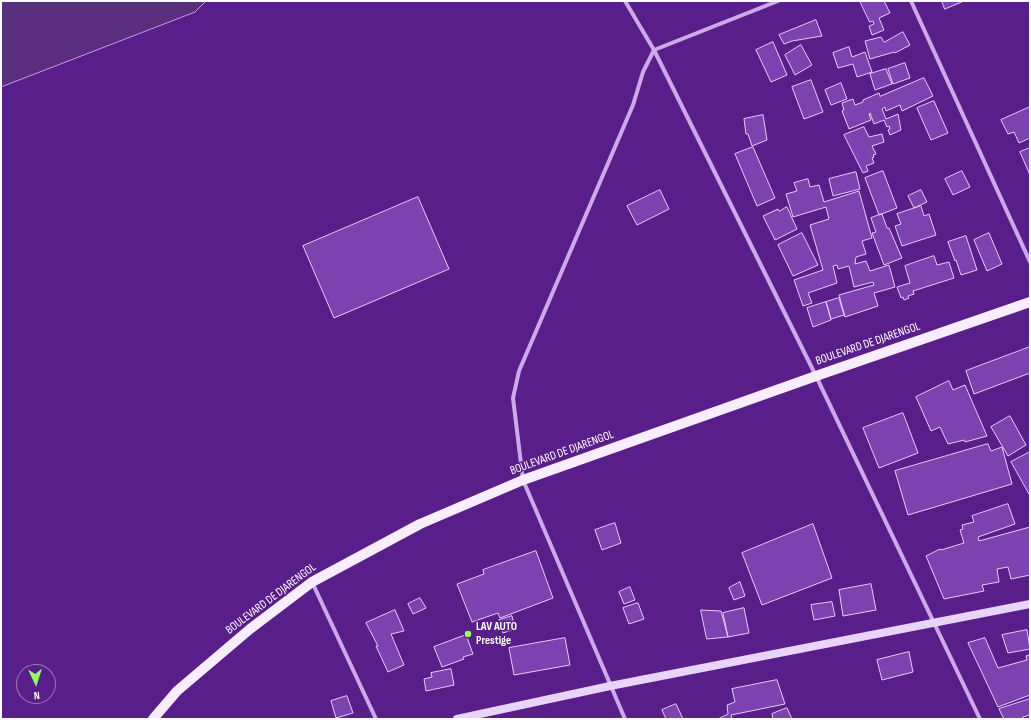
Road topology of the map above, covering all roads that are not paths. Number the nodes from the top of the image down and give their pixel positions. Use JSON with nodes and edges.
{"nodes":[{"id":1,"x":625,"y":1,"type":"edge"},
{"id":2,"x":778,"y":1,"type":"edge"},
{"id":3,"x":911,"y":1,"type":"edge"},
{"id":4,"x":654,"y":50,"type":"junction"},
{"id":5,"x":1030,"y":262,"type":"edge"},
{"id":6,"x":1030,"y":302,"type":"edge"},
{"id":7,"x":816,"y":376,"type":"junction"},
{"id":8,"x":523,"y":480,"type":"junction"},
{"id":9,"x":312,"y":582,"type":"junction"},
{"id":10,"x":1030,"y":604,"type":"edge"},
{"id":11,"x":933,"y":622,"type":"junction"},
{"id":12,"x":610,"y":686,"type":"junction"},
{"id":13,"x":153,"y":719,"type":"edge"},
{"id":14,"x":376,"y":719,"type":"edge"},
{"id":15,"x":457,"y":719,"type":"edge"},
{"id":16,"x":625,"y":719,"type":"edge"},
{"id":17,"x":980,"y":719,"type":"edge"}],
"edges":[{"from":1,"to":4,"type":"street"},
{"from":2,"to":4,"type":"street"},
{"from":3,"to":5,"type":"street"},
{"from":4,"to":7,"type":"street"},
{"from":4,"to":8,"type":"street"},
{"from":6,"to":7,"type":"main road","name":"BOULEVARD DE DJARENGOL"},
{"from":7,"to":8,"type":"main road","name":"BOULEVARD DE DJARENGOL"},
{"from":7,"to":11,"type":"street"},
{"from":8,"to":9,"type":"main road","name":"BOULEVARD DE DJARENGOL"},
{"from":8,"to":12,"type":"street"},
{"from":9,"to":13,"type":"main road","name":"BOULEVARD DE DJARENGOL"},
{"from":9,"to":14,"type":"street"},
{"from":10,"to":11,"type":"main road"},
{"from":11,"to":12,"type":"main road"},
{"from":11,"to":17,"type":"street"},
{"from":12,"to":15,"type":"main road"},
{"from":12,"to":16,"type":"street"}]}
